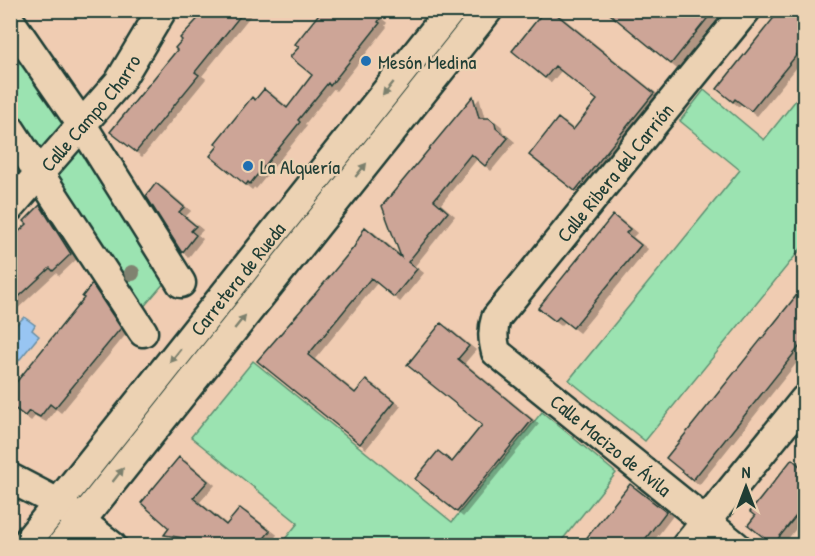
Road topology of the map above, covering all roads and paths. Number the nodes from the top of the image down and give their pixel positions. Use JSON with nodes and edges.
{"nodes":[{"id":1,"x":162,"y":10,"type":"edge"},
{"id":2,"x":451,"y":10,"type":"edge"},
{"id":3,"x":488,"y":10,"type":"edge"},
{"id":4,"x":746,"y":10,"type":"edge"},
{"id":5,"x":10,"y":21,"type":"edge"},
{"id":6,"x":82,"y":125,"type":"junction"},
{"id":7,"x":10,"y":129,"type":"edge"},
{"id":8,"x":40,"y":174,"type":"junction"},
{"id":9,"x":10,"y":207,"type":"edge"},
{"id":10,"x":181,"y":283,"type":"dead end"},
{"id":11,"x":143,"y":332,"type":"dead end"},
{"id":12,"x":493,"y":340,"type":"joint"},
{"id":13,"x":804,"y":400,"type":"edge"},
{"id":14,"x":10,"y":478,"type":"edge"},
{"id":15,"x":58,"y":503,"type":"junction"},
{"id":16,"x":81,"y":520,"type":"junction"},
{"id":17,"x":706,"y":521,"type":"junction"},
{"id":18,"x":24,"y":546,"type":"edge"},
{"id":19,"x":61,"y":546,"type":"edge"},
{"id":20,"x":112,"y":546,"type":"edge"},
{"id":21,"x":686,"y":546,"type":"edge"},
{"id":22,"x":736,"y":546,"type":"edge"}],
"edges":[{"from":1,"to":6,"type":"street","name":"Calle Campo Charro"},
{"from":2,"to":15,"type":"street","name":"Carretera de Rueda","one_way":true},
{"from":16,"to":3,"type":"street","name":"Carretera de Rueda","one_way":true},
{"from":4,"to":12,"type":"street","name":"Calle Ribera del Carrión"},
{"from":5,"to":6,"type":"street"},
{"from":6,"to":8,"type":"street","name":"Calle Campo Charro"},
{"from":6,"to":10,"type":"street"},
{"from":7,"to":8,"type":"street"},
{"from":8,"to":9,"type":"street","name":"Calle Campo Charro"},
{"from":8,"to":11,"type":"street"},
{"from":12,"to":17,"type":"street","name":"Calle Macizo de Ávila"},
{"from":13,"to":17,"type":"street"},
{"from":14,"to":15,"type":"street"},
{"from":15,"to":16,"type":"street"},
{"from":15,"to":18,"type":"street","name":"Carretera de Rueda"},
{"from":16,"to":19,"type":"street","name":"Carretera de Rueda"},
{"from":16,"to":20,"type":"street"},
{"from":17,"to":21,"type":"street"},
{"from":17,"to":22,"type":"street","name":"Calle Macizo de Ávila"}]}
